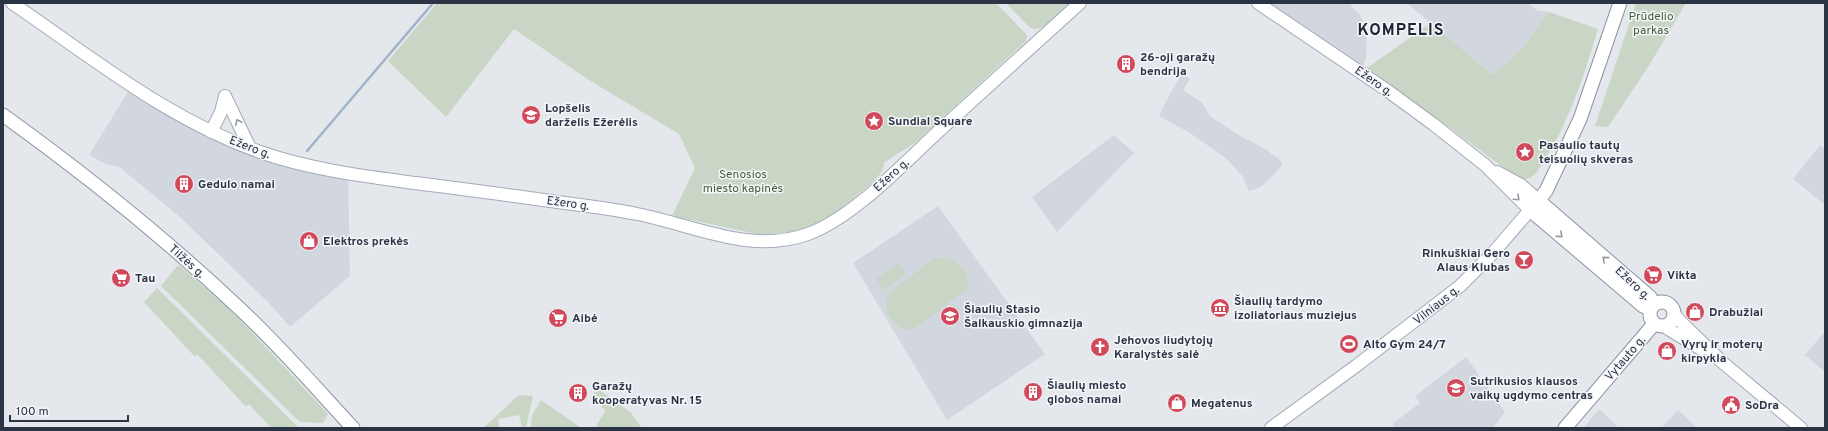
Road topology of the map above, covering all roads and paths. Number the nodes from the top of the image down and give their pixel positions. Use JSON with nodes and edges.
{"nodes":[{"id":1,"x":12,"y":3,"type":"edge"},
{"id":2,"x":1080,"y":3,"type":"edge"},
{"id":3,"x":1258,"y":3,"type":"edge"},
{"id":4,"x":1620,"y":3,"type":"edge"},
{"id":5,"x":3,"y":114,"type":"edge"},
{"id":6,"x":210,"y":132,"type":"junction"},
{"id":7,"x":250,"y":148,"type":"junction"},
{"id":8,"x":1534,"y":205,"type":"junction"},
{"id":9,"x":1652,"y":306,"type":"junction"},
{"id":10,"x":1674,"y":314,"type":"junction"},
{"id":11,"x":1659,"y":325,"type":"junction"},
{"id":12,"x":1722,"y":362,"type":"junction"},
{"id":13,"x":354,"y":428,"type":"edge"},
{"id":14,"x":1271,"y":428,"type":"edge"},
{"id":15,"x":1565,"y":428,"type":"edge"},
{"id":16,"x":1801,"y":428,"type":"edge"}],
"edges":[{"from":1,"to":6,"type":"main road","name":"Ežero g."},
{"from":2,"to":7,"type":"main road","name":"Ežero g."},
{"from":3,"to":8,"type":"main road","name":"Ežero g."},
{"from":4,"to":8,"type":"highway","name":"Vilniaus g."},
{"from":5,"to":13,"type":"highway","name":"Tilžės g."},
{"from":6,"to":7,"type":"main road","name":"Ežero g."},
{"from":7,"to":6,"type":"main road","one_way":true},
{"from":8,"to":9,"type":"highway","name":"Ežero g."},
{"from":8,"to":14,"type":"main road","name":"Vilniaus g."},
{"from":9,"to":10,"type":"highway","name":"Ežero g."},
{"from":9,"to":11,"type":"highway","name":"Ežero g."},
{"from":10,"to":11,"type":"highway"},
{"from":10,"to":12,"type":"main road","name":"Ežero g."},
{"from":11,"to":12,"type":"main road","name":"Ežero g."},
{"from":11,"to":15,"type":"highway","name":"Vytauto g."},
{"from":12,"to":16,"type":"main road","name":"Ežero g."}]}
